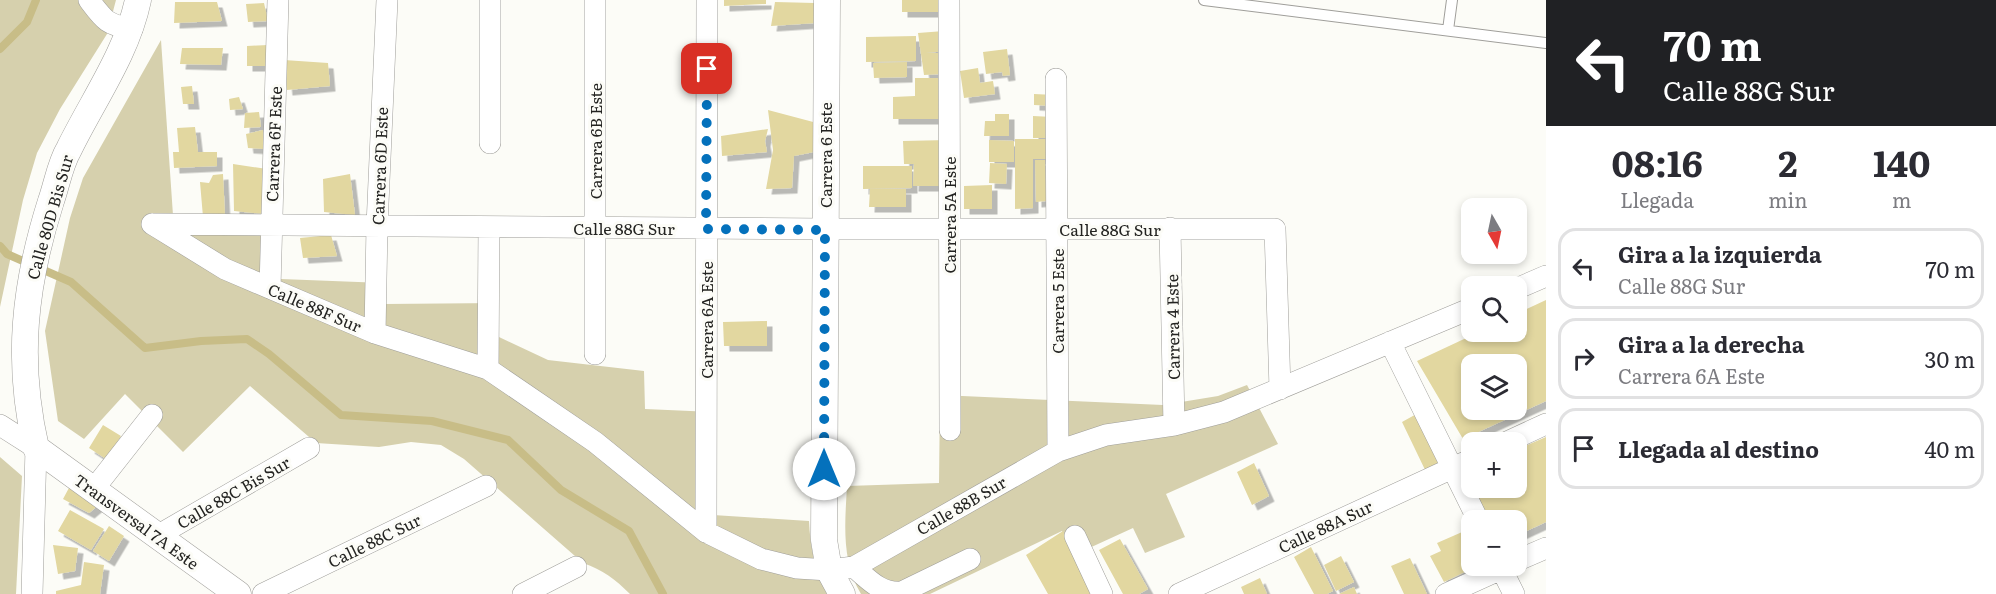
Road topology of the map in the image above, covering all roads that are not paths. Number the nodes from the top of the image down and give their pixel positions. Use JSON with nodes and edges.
{"nodes":[{"id":1,"x":89,"y":0,"type":"edge"},
{"id":2,"x":138,"y":0,"type":"edge"},
{"id":3,"x":278,"y":0,"type":"edge"},
{"id":4,"x":387,"y":0,"type":"edge"},
{"id":5,"x":490,"y":0,"type":"edge"},
{"id":6,"x":595,"y":0,"type":"edge"},
{"id":7,"x":707,"y":0,"type":"edge"},
{"id":8,"x":826,"y":0,"type":"edge"},
{"id":9,"x":949,"y":0,"type":"edge"},
{"id":10,"x":1204,"y":0,"type":"edge"},
{"id":11,"x":1452,"y":0,"type":"edge"},
{"id":12,"x":1288,"y":5,"type":"edge"},
{"id":13,"x":132,"y":29,"type":"junction"},
{"id":14,"x":1448,"y":30,"type":"junction"},
{"id":15,"x":1546,"y":43,"type":"edge"},
{"id":16,"x":1056,"y":79,"type":"dead end"},
{"id":17,"x":490,"y":143,"type":"dead end"},
{"id":18,"x":152,"y":224,"type":"joint"},
{"id":19,"x":270,"y":225,"type":"junction"},
{"id":20,"x":377,"y":226,"type":"junction"},
{"id":21,"x":489,"y":227,"type":"junction"},
{"id":22,"x":595,"y":228,"type":"junction"},
{"id":23,"x":1170,"y":228,"type":"junction"},
{"id":24,"x":706,"y":229,"type":"junction"},
{"id":25,"x":1057,"y":229,"type":"junction"},
{"id":26,"x":825,"y":230,"type":"junction"},
{"id":27,"x":949,"y":230,"type":"junction"},
{"id":28,"x":1546,"y":276,"type":"edge"},
{"id":29,"x":1527,"y":284,"type":"edge"},
{"id":30,"x":270,"y":288,"type":"junction"},
{"id":31,"x":1461,"y":313,"type":"edge"},
{"id":32,"x":375,"y":333,"type":"junction"},
{"id":33,"x":1390,"y":342,"type":"junction"},
{"id":34,"x":595,"y":354,"type":"dead end"},
{"id":35,"x":488,"y":369,"type":"junction"},
{"id":36,"x":1280,"y":389,"type":"junction"},
{"id":37,"x":152,"y":415,"type":"dead end"},
{"id":38,"x":1546,"y":424,"type":"edge"},
{"id":39,"x":0,"y":425,"type":"edge"},
{"id":40,"x":1174,"y":425,"type":"junction"},
{"id":41,"x":950,"y":430,"type":"dead end"},
{"id":42,"x":1527,"y":433,"type":"edge"},
{"id":43,"x":36,"y":448,"type":"junction"},
{"id":44,"x":309,"y":448,"type":"dead end"},
{"id":45,"x":1058,"y":451,"type":"junction"},
{"id":46,"x":1461,"y":464,"type":"edge"},
{"id":47,"x":1452,"y":468,"type":"junction"},
{"id":48,"x":486,"y":486,"type":"dead end"},
{"id":49,"x":93,"y":490,"type":"junction"},
{"id":50,"x":1473,"y":510,"type":"edge"},
{"id":51,"x":706,"y":532,"type":"junction"},
{"id":52,"x":157,"y":536,"type":"junction"},
{"id":53,"x":1075,"y":536,"type":"dead end"},
{"id":54,"x":1546,"y":548,"type":"edge"},
{"id":55,"x":1527,"y":556,"type":"edge"},
{"id":56,"x":970,"y":558,"type":"dead end"},
{"id":57,"x":576,"y":567,"type":"dead end"},
{"id":58,"x":842,"y":569,"type":"junction"},
{"id":59,"x":1483,"y":576,"type":"edge"},
{"id":60,"x":1509,"y":576,"type":"edge"},
{"id":61,"x":32,"y":594,"type":"edge"},
{"id":62,"x":238,"y":594,"type":"edge"},
{"id":63,"x":263,"y":594,"type":"edge"},
{"id":64,"x":523,"y":594,"type":"edge"},
{"id":65,"x":842,"y":594,"type":"edge"},
{"id":66,"x":1102,"y":594,"type":"edge"},
{"id":67,"x":1179,"y":594,"type":"edge"},
{"id":68,"x":1446,"y":594,"type":"edge"},
{"id":69,"x":1514,"y":594,"type":"edge"}],
"edges":[{"from":1,"to":13,"type":"street"},
{"from":2,"to":13,"type":"street","name":"Calle 80D Bis Sur"},
{"from":3,"to":19,"type":"street","name":"Carrera 6F Este"},
{"from":4,"to":20,"type":"street","name":"Carrera 6D Este"},
{"from":5,"to":17,"type":"street"},
{"from":6,"to":22,"type":"street","name":"Carrera 6B Este"},
{"from":7,"to":24,"type":"street","name":"Carrera 6A Este"},
{"from":8,"to":26,"type":"street","name":"Carrera 6 Este"},
{"from":9,"to":27,"type":"street","name":"Carrera 5A Este"},
{"from":10,"to":12,"type":"lane"},
{"from":11,"to":14,"type":"lane"},
{"from":12,"to":14,"type":"lane"},
{"from":13,"to":43,"type":"street","name":"Calle 80D Bis Sur"},
{"from":14,"to":15,"type":"lane"},
{"from":16,"to":25,"type":"street","name":"Carrera 5 Este"},
{"from":18,"to":19,"type":"street","name":"Calle 88G Sur"},
{"from":18,"to":30,"type":"street","name":"Calle 88F Sur"},
{"from":19,"to":20,"type":"street","name":"Calle 88G Sur"},
{"from":19,"to":30,"type":"street","name":"Carrera 6F Este"},
{"from":20,"to":21,"type":"street","name":"Calle 88G Sur"},
{"from":20,"to":32,"type":"street","name":"Carrera 6D Este"},
{"from":21,"to":22,"type":"street","name":"Calle 88G Sur"},
{"from":21,"to":35,"type":"street"},
{"from":22,"to":24,"type":"street","name":"Calle 88G Sur"},
{"from":22,"to":34,"type":"street","name":"Carrera 6B Este"},
{"from":23,"to":25,"type":"street","name":"Calle 88G Sur"},
{"from":23,"to":36,"type":"street","name":"Calle 88G Sur"},
{"from":23,"to":40,"type":"street","name":"Carrera 4 Este"},
{"from":24,"to":26,"type":"street","name":"Calle 88G Sur"},
{"from":24,"to":51,"type":"street","name":"Carrera 6A Este"},
{"from":25,"to":27,"type":"street","name":"Calle 88G Sur"},
{"from":25,"to":45,"type":"street","name":"Carrera 5 Este"},
{"from":26,"to":27,"type":"street","name":"Calle 88G Sur"},
{"from":26,"to":58,"type":"street","name":"Carrera 6 Este"},
{"from":27,"to":41,"type":"street","name":"Carrera 5A Este"},
{"from":28,"to":29,"type":"street"},
{"from":30,"to":32,"type":"street","name":"Calle 88F Sur"},
{"from":31,"to":33,"type":"street","name":"Calle 88B Sur"},
{"from":32,"to":35,"type":"street","name":"Calle 88F Sur"},
{"from":33,"to":36,"type":"street","name":"Calle 88B Sur"},
{"from":33,"to":47,"type":"street"},
{"from":35,"to":51,"type":"street"},
{"from":36,"to":40,"type":"street","name":"Calle 88B Sur"},
{"from":37,"to":49,"type":"street"},
{"from":38,"to":42,"type":"street"},
{"from":39,"to":43,"type":"street"},
{"from":40,"to":45,"type":"street","name":"Calle 88B Sur"},
{"from":43,"to":49,"type":"street","name":"Transversal 7A Este"},
{"from":43,"to":61,"type":"street"},
{"from":44,"to":52,"type":"street","name":"Calle 88C Bis Sur"},
{"from":45,"to":58,"type":"street","name":"Calle 88B Sur"},
{"from":46,"to":47,"type":"street","name":"Calle 88A Sur"},
{"from":47,"to":50,"type":"street"},
{"from":47,"to":67,"type":"street","name":"Calle 88A Sur"},
{"from":48,"to":63,"type":"street","name":"Calle 88C Sur"},
{"from":49,"to":52,"type":"street","name":"Transversal 7A Este"},
{"from":51,"to":58,"type":"street"},
{"from":52,"to":62,"type":"street","name":"Transversal 7A Este"},
{"from":53,"to":66,"type":"street"},
{"from":54,"to":55,"type":"street"},
{"from":56,"to":58,"type":"street"},
{"from":57,"to":64,"type":"street"},
{"from":58,"to":65,"type":"street","name":"Carrera 6 Este"},
{"from":59,"to":68,"type":"street"},
{"from":60,"to":69,"type":"street"}]}
